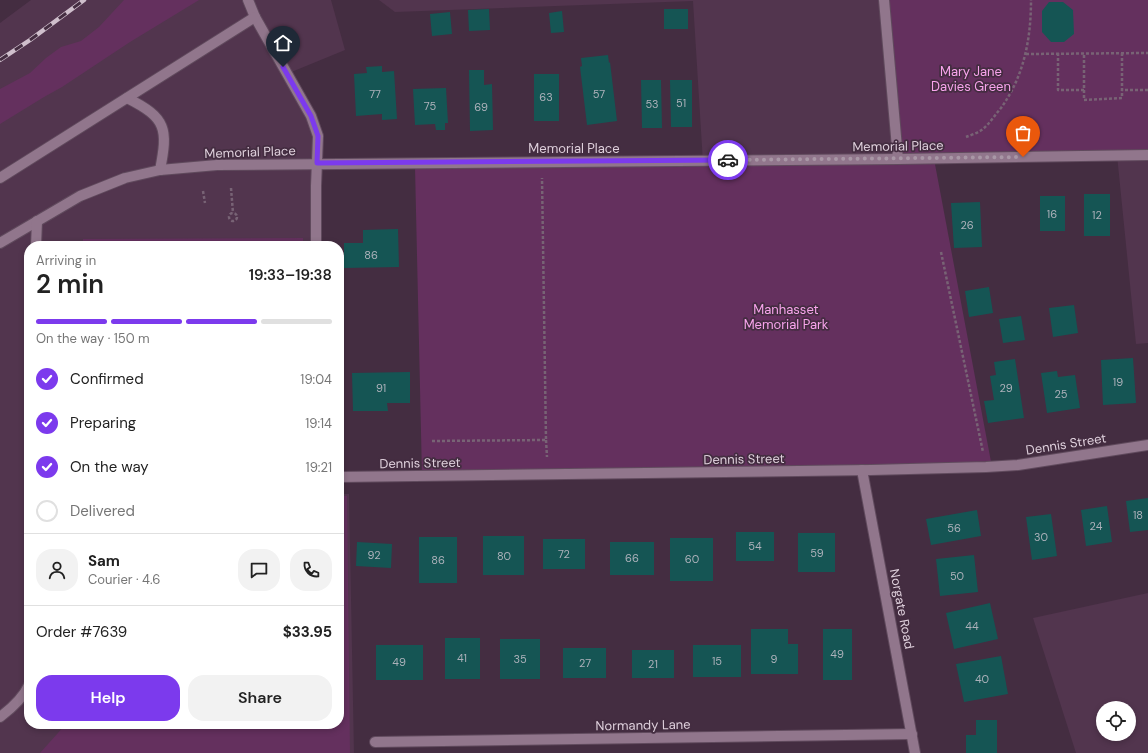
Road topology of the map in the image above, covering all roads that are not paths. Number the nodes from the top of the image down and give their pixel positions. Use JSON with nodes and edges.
{"nodes":[{"id":1,"x":248,"y":0,"type":"edge"},
{"id":2,"x":884,"y":0,"type":"edge"},
{"id":3,"x":255,"y":17,"type":"junction"},
{"id":4,"x":127,"y":98,"type":"junction"},
{"id":5,"x":1148,"y":155,"type":"edge"},
{"id":6,"x":898,"y":159,"type":"junction"},
{"id":7,"x":317,"y":163,"type":"junction"},
{"id":8,"x":160,"y":170,"type":"junction"},
{"id":9,"x":0,"y":178,"type":"edge"},
{"id":10,"x":37,"y":221,"type":"junction"},
{"id":11,"x":36,"y":241,"type":"edge"},
{"id":12,"x":316,"y":241,"type":"edge"},
{"id":13,"x":0,"y":243,"type":"edge"},
{"id":14,"x":1148,"y":445,"type":"edge"},
{"id":15,"x":862,"y":470,"type":"junction"},
{"id":16,"x":344,"y":477,"type":"edge"},
{"id":17,"x":24,"y":694,"type":"edge"},
{"id":18,"x":0,"y":717,"type":"edge"},
{"id":19,"x":912,"y":734,"type":"junction"},
{"id":20,"x":375,"y":742,"type":"dead end"},
{"id":21,"x":915,"y":753,"type":"edge"}],
"edges":[{"from":1,"to":3,"type":"street"},
{"from":2,"to":6,"type":"street"},
{"from":3,"to":4,"type":"street"},
{"from":3,"to":7,"type":"street"},
{"from":4,"to":8,"type":"street"},
{"from":4,"to":9,"type":"street"},
{"from":5,"to":6,"type":"street","name":"Memorial Place"},
{"from":6,"to":7,"type":"street","name":"Memorial Place"},
{"from":7,"to":8,"type":"street","name":"Memorial Place"},
{"from":7,"to":12,"type":"street"},
{"from":8,"to":10,"type":"street","name":"Memorial Place"},
{"from":10,"to":11,"type":"street"},
{"from":10,"to":13,"type":"street","name":"Memorial Place"},
{"from":14,"to":15,"type":"street","name":"Dennis Street"},
{"from":15,"to":16,"type":"street","name":"Dennis Street"},
{"from":15,"to":19,"type":"street","name":"Norgate Road"},
{"from":17,"to":18,"type":"street"},
{"from":19,"to":20,"type":"street","name":"Normandy Lane"},
{"from":19,"to":21,"type":"street","name":"Norgate Road"}]}
